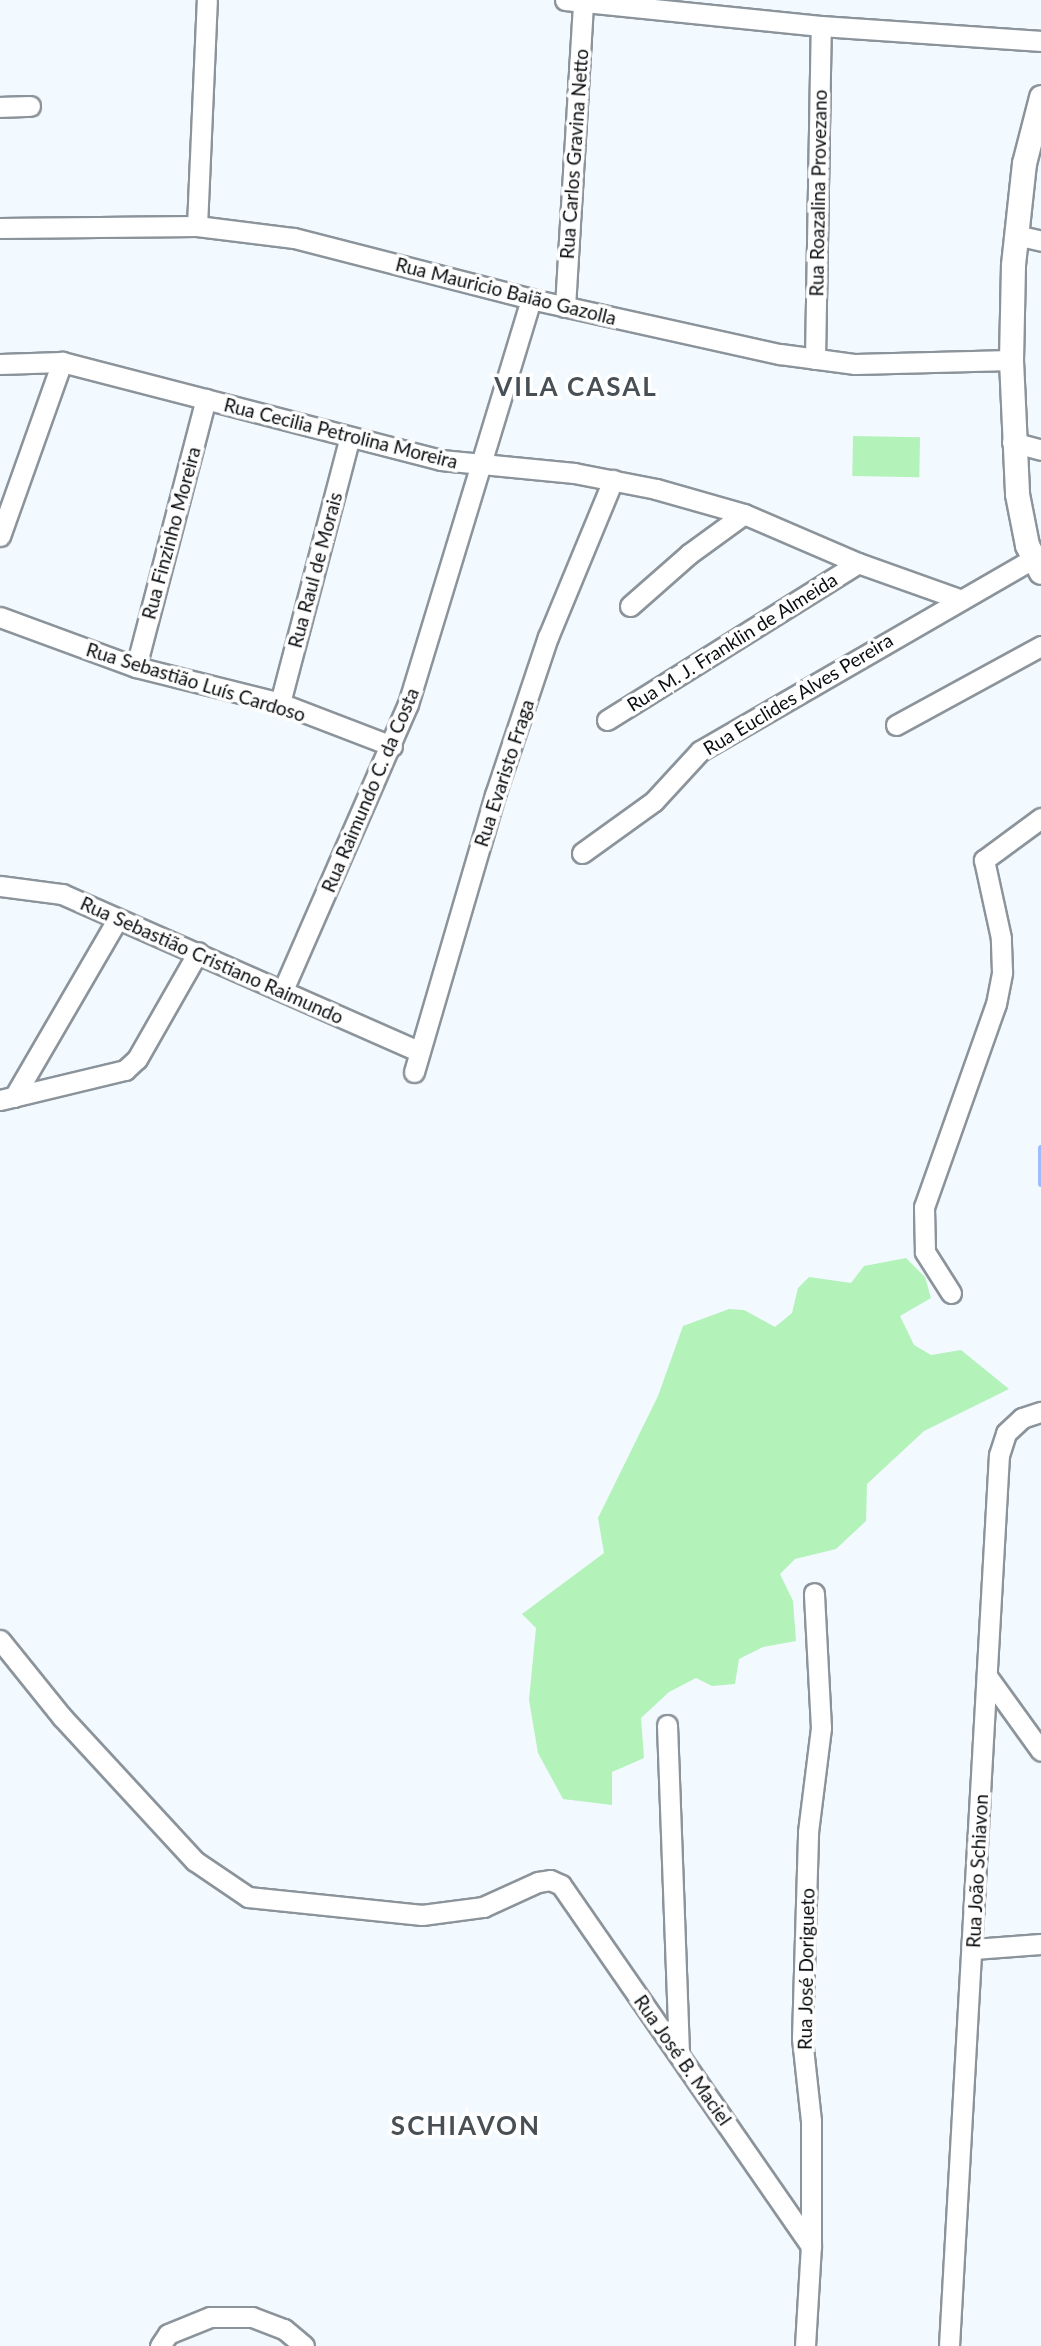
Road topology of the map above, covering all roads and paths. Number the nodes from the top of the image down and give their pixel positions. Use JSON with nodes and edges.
{"nodes":[{"id":1,"x":207,"y":0,"type":"edge"},
{"id":2,"x":574,"y":1,"type":"edge"},
{"id":3,"x":614,"y":3,"type":"edge"},
{"id":4,"x":693,"y":7,"type":"edge"},
{"id":5,"x":821,"y":26,"type":"junction"},
{"id":6,"x":1041,"y":41,"type":"edge"},
{"id":7,"x":1041,"y":97,"type":"edge"},
{"id":8,"x":30,"y":106,"type":"dead end"},
{"id":9,"x":0,"y":107,"type":"edge"},
{"id":10,"x":197,"y":226,"type":"junction"},
{"id":11,"x":0,"y":228,"type":"edge"},
{"id":12,"x":1016,"y":235,"type":"junction"},
{"id":13,"x":1041,"y":242,"type":"edge"},
{"id":14,"x":531,"y":299,"type":"junction"},
{"id":15,"x":565,"y":307,"type":"junction"},
{"id":16,"x":815,"y":359,"type":"junction"},
{"id":17,"x":1011,"y":360,"type":"junction"},
{"id":18,"x":62,"y":362,"type":"junction"},
{"id":19,"x":0,"y":364,"type":"edge"},
{"id":20,"x":206,"y":399,"type":"junction"},
{"id":21,"x":350,"y":437,"type":"junction"},
{"id":22,"x":1012,"y":442,"type":"junction"},
{"id":23,"x":1041,"y":450,"type":"edge"},
{"id":24,"x":483,"y":466,"type":"junction"},
{"id":25,"x":613,"y":480,"type":"junction"},
{"id":26,"x":744,"y":514,"type":"junction"},
{"id":27,"x":0,"y":536,"type":"edge"},
{"id":28,"x":858,"y":563,"type":"junction"},
{"id":29,"x":1037,"y":566,"type":"edge"},
{"id":30,"x":959,"y":599,"type":"junction"},
{"id":31,"x":630,"y":606,"type":"dead end"},
{"id":32,"x":0,"y":617,"type":"edge"},
{"id":33,"x":1041,"y":646,"type":"edge"},
{"id":34,"x":136,"y":667,"type":"junction"},
{"id":35,"x":280,"y":703,"type":"junction"},
{"id":36,"x":607,"y":720,"type":"dead end"},
{"id":37,"x":896,"y":725,"type":"dead end"},
{"id":38,"x":392,"y":746,"type":"junction"},
{"id":39,"x":1041,"y":818,"type":"edge"},
{"id":40,"x":582,"y":853,"type":"dead end"},
{"id":41,"x":0,"y":886,"type":"edge"},
{"id":42,"x":117,"y":920,"type":"junction"},
{"id":43,"x":198,"y":952,"type":"junction"},
{"id":44,"x":284,"y":990,"type":"junction"},
{"id":45,"x":420,"y":1052,"type":"junction"},
{"id":46,"x":414,"y":1072,"type":"dead end"},
{"id":47,"x":7,"y":1098,"type":"edge"},
{"id":48,"x":951,"y":1293,"type":"dead end"},
{"id":49,"x":1038,"y":1412,"type":"edge"},
{"id":50,"x":814,"y":1593,"type":"dead end"},
{"id":51,"x":0,"y":1640,"type":"edge"},
{"id":52,"x":987,"y":1676,"type":"junction"},
{"id":53,"x":667,"y":1725,"type":"dead end"},
{"id":54,"x":1041,"y":1751,"type":"edge"},
{"id":55,"x":1041,"y":1944,"type":"edge"},
{"id":56,"x":973,"y":1949,"type":"junction"},
{"id":57,"x":680,"y":2054,"type":"junction"},
{"id":58,"x":811,"y":2246,"type":"junction"},
{"id":59,"x":160,"y":2346,"type":"edge"},
{"id":60,"x":304,"y":2346,"type":"edge"},
{"id":61,"x":805,"y":2346,"type":"edge"},
{"id":62,"x":948,"y":2346,"type":"edge"}],
"edges":[{"from":1,"to":10,"type":"street"},
{"from":2,"to":3,"type":"street"},
{"from":2,"to":15,"type":"street","name":"Rua Carlos Gravina Netto"},
{"from":3,"to":4,"type":"street"},
{"from":4,"to":5,"type":"street"},
{"from":5,"to":6,"type":"street"},
{"from":5,"to":16,"type":"street","name":"Rua Roazalina Provezano"},
{"from":7,"to":12,"type":"street"},
{"from":8,"to":9,"type":"street"},
{"from":10,"to":11,"type":"street","name":"Rua Mauricio Baião Gazolla"},
{"from":10,"to":14,"type":"street","name":"Rua Mauricio Baião Gazolla"},
{"from":12,"to":13,"type":"street"},
{"from":12,"to":17,"type":"street"},
{"from":14,"to":15,"type":"street","name":"Rua Mauricio Baião Gazolla"},
{"from":14,"to":24,"type":"street"},
{"from":15,"to":16,"type":"street","name":"Rua Mauricio Baião Gazolla"},
{"from":16,"to":17,"type":"street","name":"Rua Mauricio Baião Gazolla"},
{"from":17,"to":22,"type":"street"},
{"from":18,"to":19,"type":"street","name":"Rua Cecilia Petrolina Moreira"},
{"from":18,"to":20,"type":"street","name":"Rua Cecilia Petrolina Moreira"},
{"from":18,"to":27,"type":"street"},
{"from":20,"to":21,"type":"street","name":"Rua Cecilia Petrolina Moreira"},
{"from":20,"to":34,"type":"street","name":"Rua Finzinho Moreira"},
{"from":21,"to":24,"type":"street","name":"Rua Cecilia Petrolina Moreira"},
{"from":21,"to":35,"type":"street","name":"Rua Raul de Morais"},
{"from":22,"to":23,"type":"street"},
{"from":22,"to":29,"type":"street"},
{"from":24,"to":25,"type":"street","name":"Rua Cecilia Petrolina Moreira"},
{"from":24,"to":38,"type":"street","name":"Rua Raimundo C. da Costa"},
{"from":25,"to":26,"type":"street","name":"Rua Cecilia Petrolina Moreira"},
{"from":25,"to":45,"type":"street","name":"Rua Evaristo Fraga"},
{"from":26,"to":28,"type":"street","name":"Rua Cecilia Petrolina Moreira"},
{"from":26,"to":31,"type":"street"},
{"from":28,"to":30,"type":"street","name":"Rua Cecilia Petrolina Moreira"},
{"from":28,"to":36,"type":"street","name":"Rua M. J. Franklin de Almeida"},
{"from":29,"to":30,"type":"street","name":"Rua Euclides Alves Pereira"},
{"from":30,"to":40,"type":"street","name":"Rua Euclides Alves Pereira"},
{"from":32,"to":34,"type":"street","name":"Rua Sebastião Luís Cardoso"},
{"from":33,"to":37,"type":"street"},
{"from":34,"to":35,"type":"street","name":"Rua Sebastião Luís Cardoso"},
{"from":35,"to":38,"type":"street","name":"Rua Sebastião Luís Cardoso"},
{"from":38,"to":44,"type":"street","name":"Rua Raimundo C. da Costa"},
{"from":39,"to":48,"type":"street"},
{"from":41,"to":42,"type":"street","name":"Rua Sebastião Cristiano Raimundo"},
{"from":42,"to":43,"type":"street","name":"Rua Sebastião Cristiano Raimundo"},
{"from":42,"to":47,"type":"street"},
{"from":43,"to":44,"type":"street","name":"Rua Sebastião Cristiano Raimundo"},
{"from":43,"to":47,"type":"street"},
{"from":44,"to":45,"type":"street","name":"Rua Sebastião Cristiano Raimundo"},
{"from":45,"to":46,"type":"street","name":"Rua Evaristo Fraga"},
{"from":49,"to":52,"type":"street","name":"Rua João Schiavon"},
{"from":50,"to":58,"type":"street","name":"Rua José Dorigueto"},
{"from":51,"to":57,"type":"street","name":"Rua José B. Maciel"},
{"from":52,"to":54,"type":"street"},
{"from":52,"to":56,"type":"street","name":"Rua João Schiavon"},
{"from":53,"to":57,"type":"street"},
{"from":55,"to":56,"type":"street"},
{"from":56,"to":62,"type":"street","name":"Rua João Schiavon"},
{"from":57,"to":58,"type":"street","name":"Rua José B. Maciel"},
{"from":58,"to":61,"type":"street","name":"Rua José Dorigueto"},
{"from":59,"to":60,"type":"street"}]}
